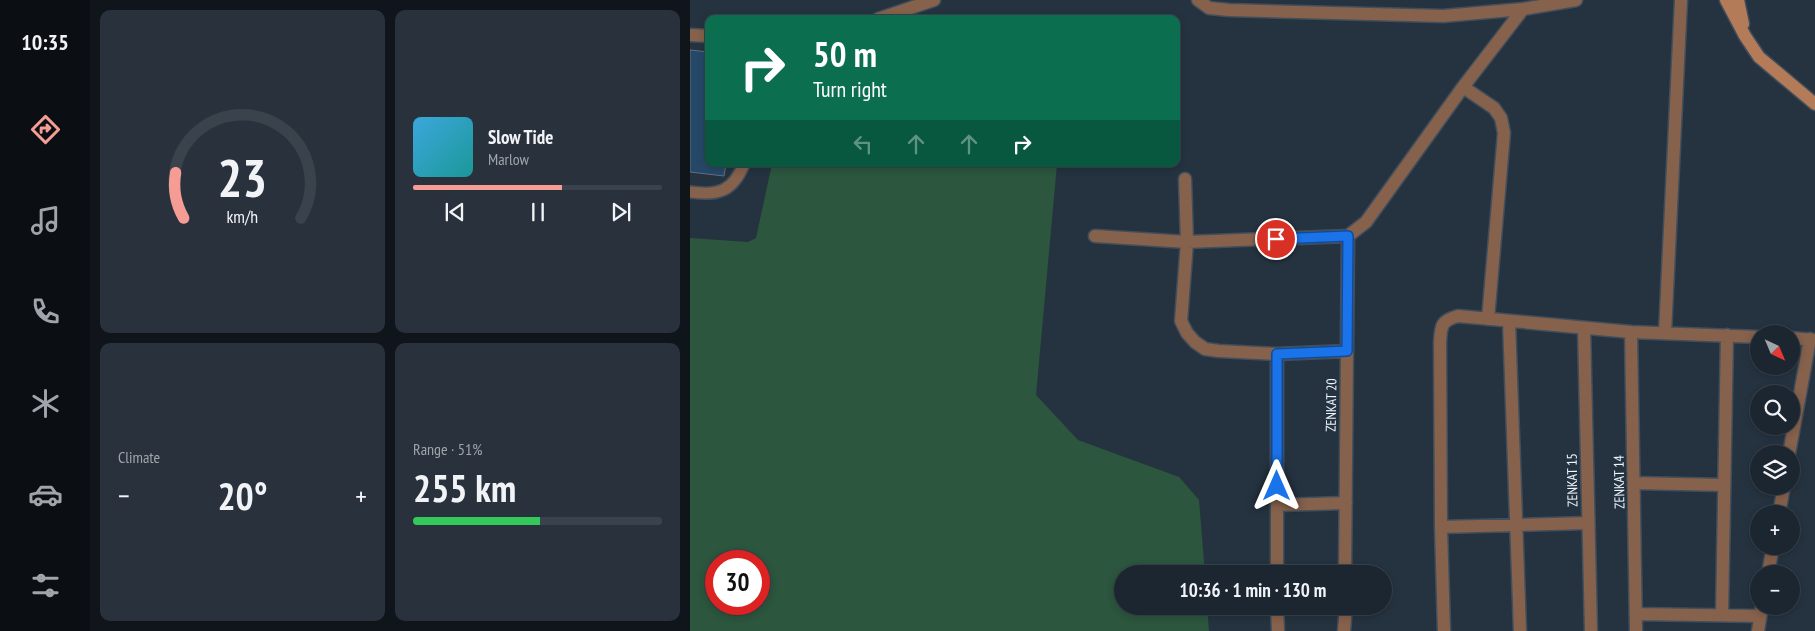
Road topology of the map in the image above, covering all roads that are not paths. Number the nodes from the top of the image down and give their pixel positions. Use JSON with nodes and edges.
{"nodes":[{"id":1,"x":934,"y":0,"type":"edge"},
{"id":2,"x":1198,"y":0,"type":"edge"},
{"id":3,"x":1576,"y":0,"type":"edge"},
{"id":4,"x":1681,"y":0,"type":"edge"},
{"id":5,"x":1726,"y":0,"type":"edge"},
{"id":6,"x":1738,"y":0,"type":"edge"},
{"id":7,"x":1523,"y":9,"type":"junction"},
{"id":8,"x":890,"y":15,"type":"edge"},
{"id":9,"x":690,"y":35,"type":"edge"},
{"id":10,"x":705,"y":36,"type":"edge"},
{"id":11,"x":1745,"y":36,"type":"junction"},
{"id":12,"x":1462,"y":87,"type":"junction"},
{"id":13,"x":1815,"y":104,"type":"edge"},
{"id":14,"x":743,"y":167,"type":"edge"},
{"id":15,"x":1185,"y":179,"type":"dead end"},
{"id":16,"x":690,"y":192,"type":"edge"},
{"id":17,"x":1095,"y":236,"type":"dead end"},
{"id":18,"x":1348,"y":236,"type":"junction"},
{"id":19,"x":1187,"y":242,"type":"junction"},
{"id":20,"x":1488,"y":319,"type":"junction"},
{"id":21,"x":1509,"y":321,"type":"junction"},
{"id":22,"x":1584,"y":328,"type":"junction"},
{"id":23,"x":1631,"y":332,"type":"junction"},
{"id":24,"x":1665,"y":333,"type":"junction"},
{"id":25,"x":1727,"y":335,"type":"junction"},
{"id":26,"x":1750,"y":336,"type":"edge"},
{"id":27,"x":1812,"y":339,"type":"edge"},
{"id":28,"x":1347,"y":351,"type":"junction"},
{"id":29,"x":1277,"y":354,"type":"junction"},
{"id":30,"x":1791,"y":445,"type":"edge"},
{"id":31,"x":1634,"y":483,"type":"junction"},
{"id":32,"x":1724,"y":485,"type":"junction"},
{"id":33,"x":1346,"y":503,"type":"junction"},
{"id":34,"x":1277,"y":505,"type":"junction"},
{"id":35,"x":1588,"y":523,"type":"junction"},
{"id":36,"x":1516,"y":524,"type":"junction"},
{"id":37,"x":1441,"y":527,"type":"junction"},
{"id":38,"x":1277,"y":565,"type":"edge"},
{"id":39,"x":1345,"y":565,"type":"edge"},
{"id":40,"x":1750,"y":612,"type":"edge"},
{"id":41,"x":1636,"y":614,"type":"junction"},
{"id":42,"x":1277,"y":615,"type":"edge"},
{"id":43,"x":1722,"y":615,"type":"junction"},
{"id":44,"x":1760,"y":615,"type":"edge"},
{"id":45,"x":1278,"y":631,"type":"edge"},
{"id":46,"x":1444,"y":631,"type":"edge"},
{"id":47,"x":1520,"y":631,"type":"edge"},
{"id":48,"x":1591,"y":631,"type":"edge"},
{"id":49,"x":1636,"y":631,"type":"edge"},
{"id":50,"x":1758,"y":631,"type":"edge"}],
"edges":[{"from":1,"to":8,"type":"street"},
{"from":2,"to":7,"type":"street"},
{"from":3,"to":7,"type":"street"},
{"from":4,"to":24,"type":"street"},
{"from":5,"to":11,"type":"street"},
{"from":6,"to":11,"type":"street"},
{"from":7,"to":12,"type":"street"},
{"from":9,"to":10,"type":"street"},
{"from":11,"to":13,"type":"street"},
{"from":12,"to":18,"type":"street"},
{"from":12,"to":20,"type":"street"},
{"from":14,"to":16,"type":"lane"},
{"from":15,"to":19,"type":"street"},
{"from":17,"to":19,"type":"street"},
{"from":18,"to":19,"type":"street"},
{"from":18,"to":28,"type":"street","name":"ZENKAT 20"},
{"from":19,"to":29,"type":"street"},
{"from":20,"to":21,"type":"street"},
{"from":20,"to":37,"type":"street"},
{"from":21,"to":22,"type":"street"},
{"from":21,"to":36,"type":"street"},
{"from":22,"to":23,"type":"street"},
{"from":22,"to":35,"type":"street","name":"ZENKAT 15"},
{"from":23,"to":24,"type":"street"},
{"from":23,"to":31,"type":"street","name":"ZENKAT 14"},
{"from":24,"to":25,"type":"street"},
{"from":25,"to":26,"type":"street"},
{"from":25,"to":32,"type":"street"},
{"from":27,"to":30,"type":"street"},
{"from":28,"to":29,"type":"street"},
{"from":28,"to":33,"type":"street","name":"ZENKAT 20"},
{"from":29,"to":34,"type":"street"},
{"from":31,"to":32,"type":"street"},
{"from":31,"to":41,"type":"street","name":"ZENKAT 14"},
{"from":32,"to":43,"type":"street"},
{"from":33,"to":34,"type":"street"},
{"from":33,"to":39,"type":"street","name":"ZENKAT 20"},
{"from":34,"to":38,"type":"street"},
{"from":35,"to":36,"type":"street"},
{"from":35,"to":48,"type":"street","name":"ZENKAT 15"},
{"from":36,"to":37,"type":"street"},
{"from":36,"to":47,"type":"street"},
{"from":37,"to":46,"type":"street"},
{"from":40,"to":43,"type":"street"},
{"from":41,"to":43,"type":"street"},
{"from":41,"to":49,"type":"street","name":"ZENKAT 14"},
{"from":42,"to":45,"type":"street"},
{"from":44,"to":50,"type":"street"}]}
